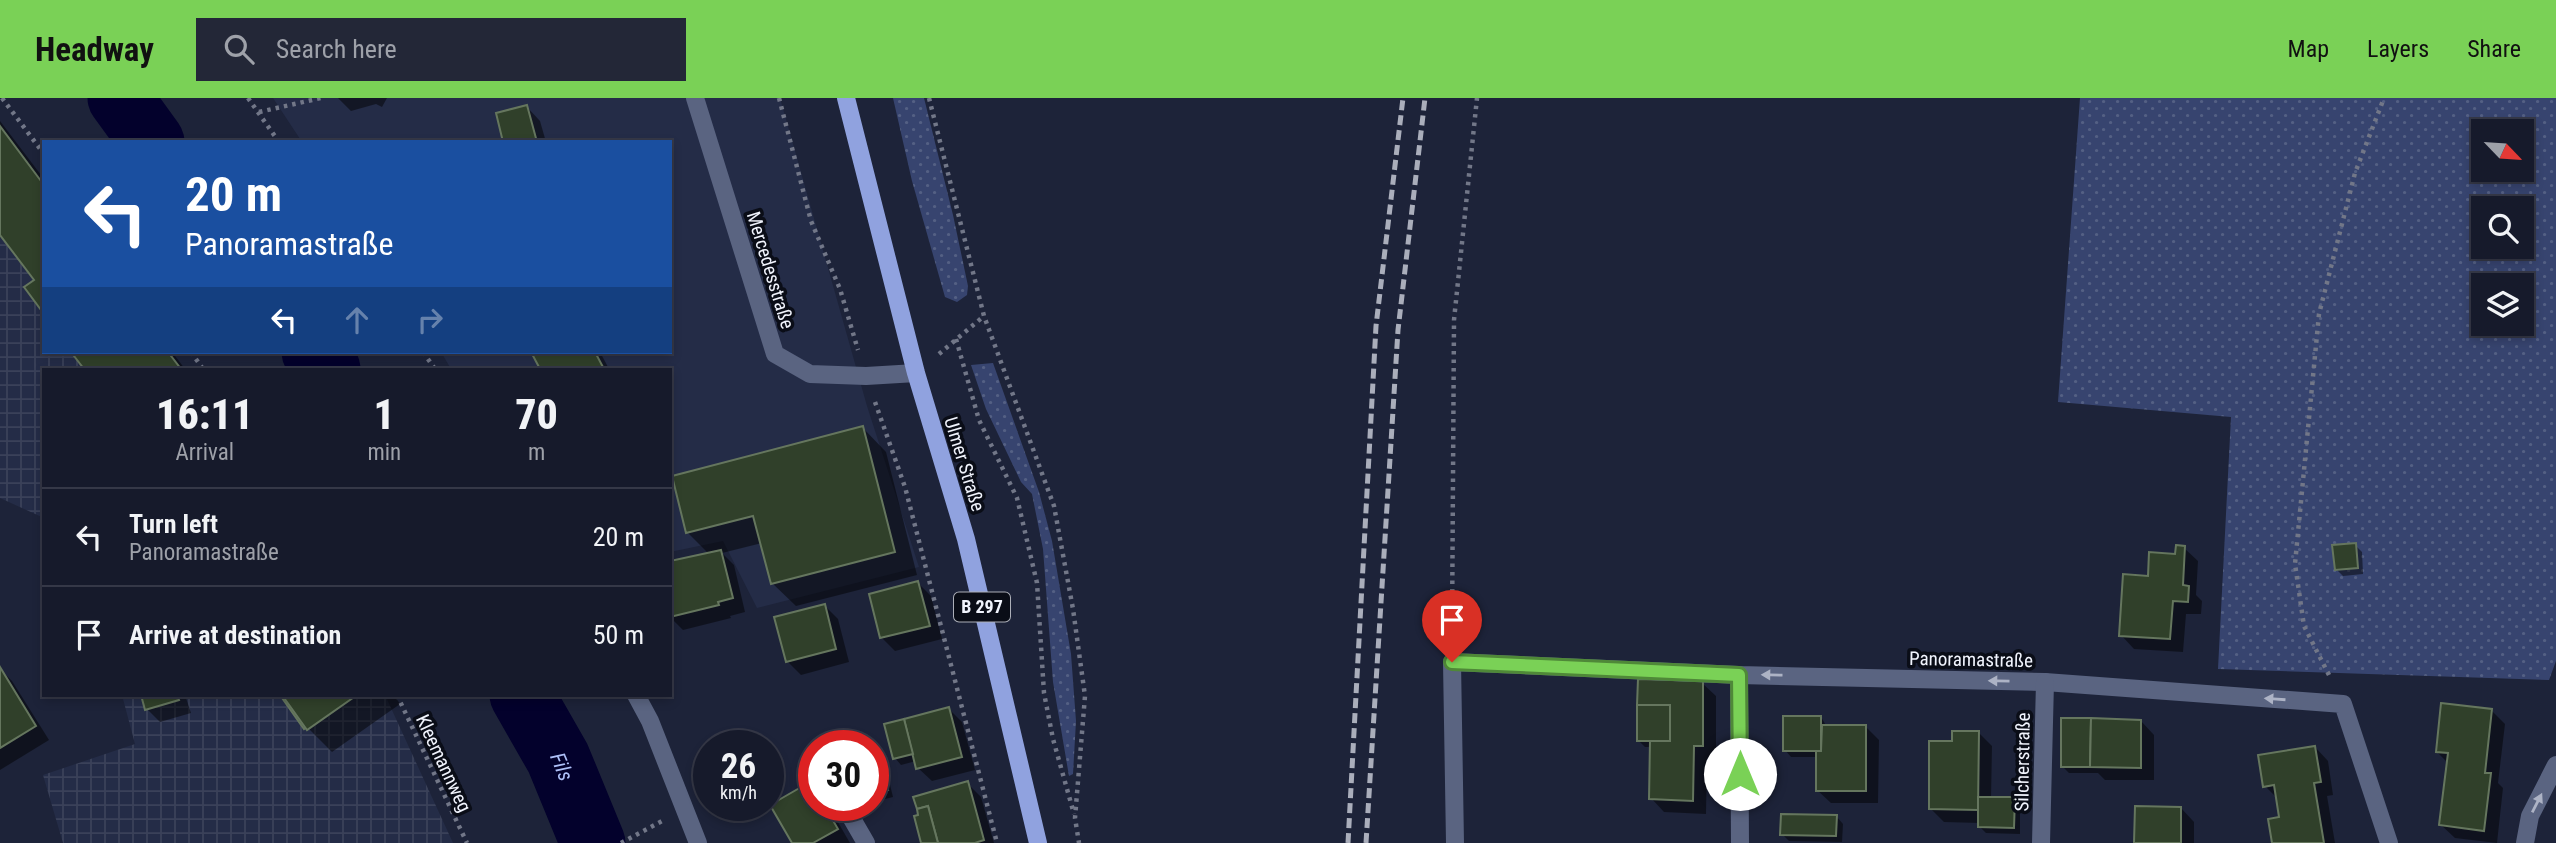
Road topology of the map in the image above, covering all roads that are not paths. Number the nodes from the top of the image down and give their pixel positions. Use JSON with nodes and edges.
{"nodes":[{"id":1,"x":695,"y":98,"type":"edge"},
{"id":2,"x":846,"y":98,"type":"edge"},
{"id":3,"x":916,"y":373,"type":"junction"},
{"id":4,"x":1739,"y":675,"type":"junction"},
{"id":5,"x":2045,"y":682,"type":"junction"},
{"id":6,"x":637,"y":697,"type":"edge"},
{"id":7,"x":2556,"y":765,"type":"edge"},
{"id":8,"x":853,"y":821,"type":"edge"},
{"id":9,"x":698,"y":843,"type":"edge"},
{"id":10,"x":866,"y":843,"type":"edge"},
{"id":11,"x":1038,"y":843,"type":"edge"},
{"id":12,"x":1455,"y":843,"type":"edge"},
{"id":13,"x":1740,"y":843,"type":"edge"},
{"id":14,"x":2041,"y":843,"type":"edge"},
{"id":15,"x":2389,"y":843,"type":"edge"},
{"id":16,"x":2525,"y":843,"type":"edge"}],
"edges":[{"from":1,"to":3,"type":"street","name":"Mercedesstraße"},
{"from":2,"to":3,"type":"main road","name":"Ulmer Straße","number":"B 297"},
{"from":3,"to":11,"type":"main road","name":"Ulmer Straße","number":"B 297"},
{"from":5,"to":4,"type":"street","name":"Panoramastraße","one_way":true},
{"from":4,"to":12,"type":"street","name":"Panoramastraße"},
{"from":4,"to":13,"type":"street"},
{"from":5,"to":14,"type":"street","name":"Silcherstraße"},
{"from":15,"to":5,"type":"street","name":"Panoramastraße","one_way":true},
{"from":6,"to":9,"type":"street"},
{"from":16,"to":7,"type":"street","one_way":true},
{"from":8,"to":10,"type":"street"}]}
